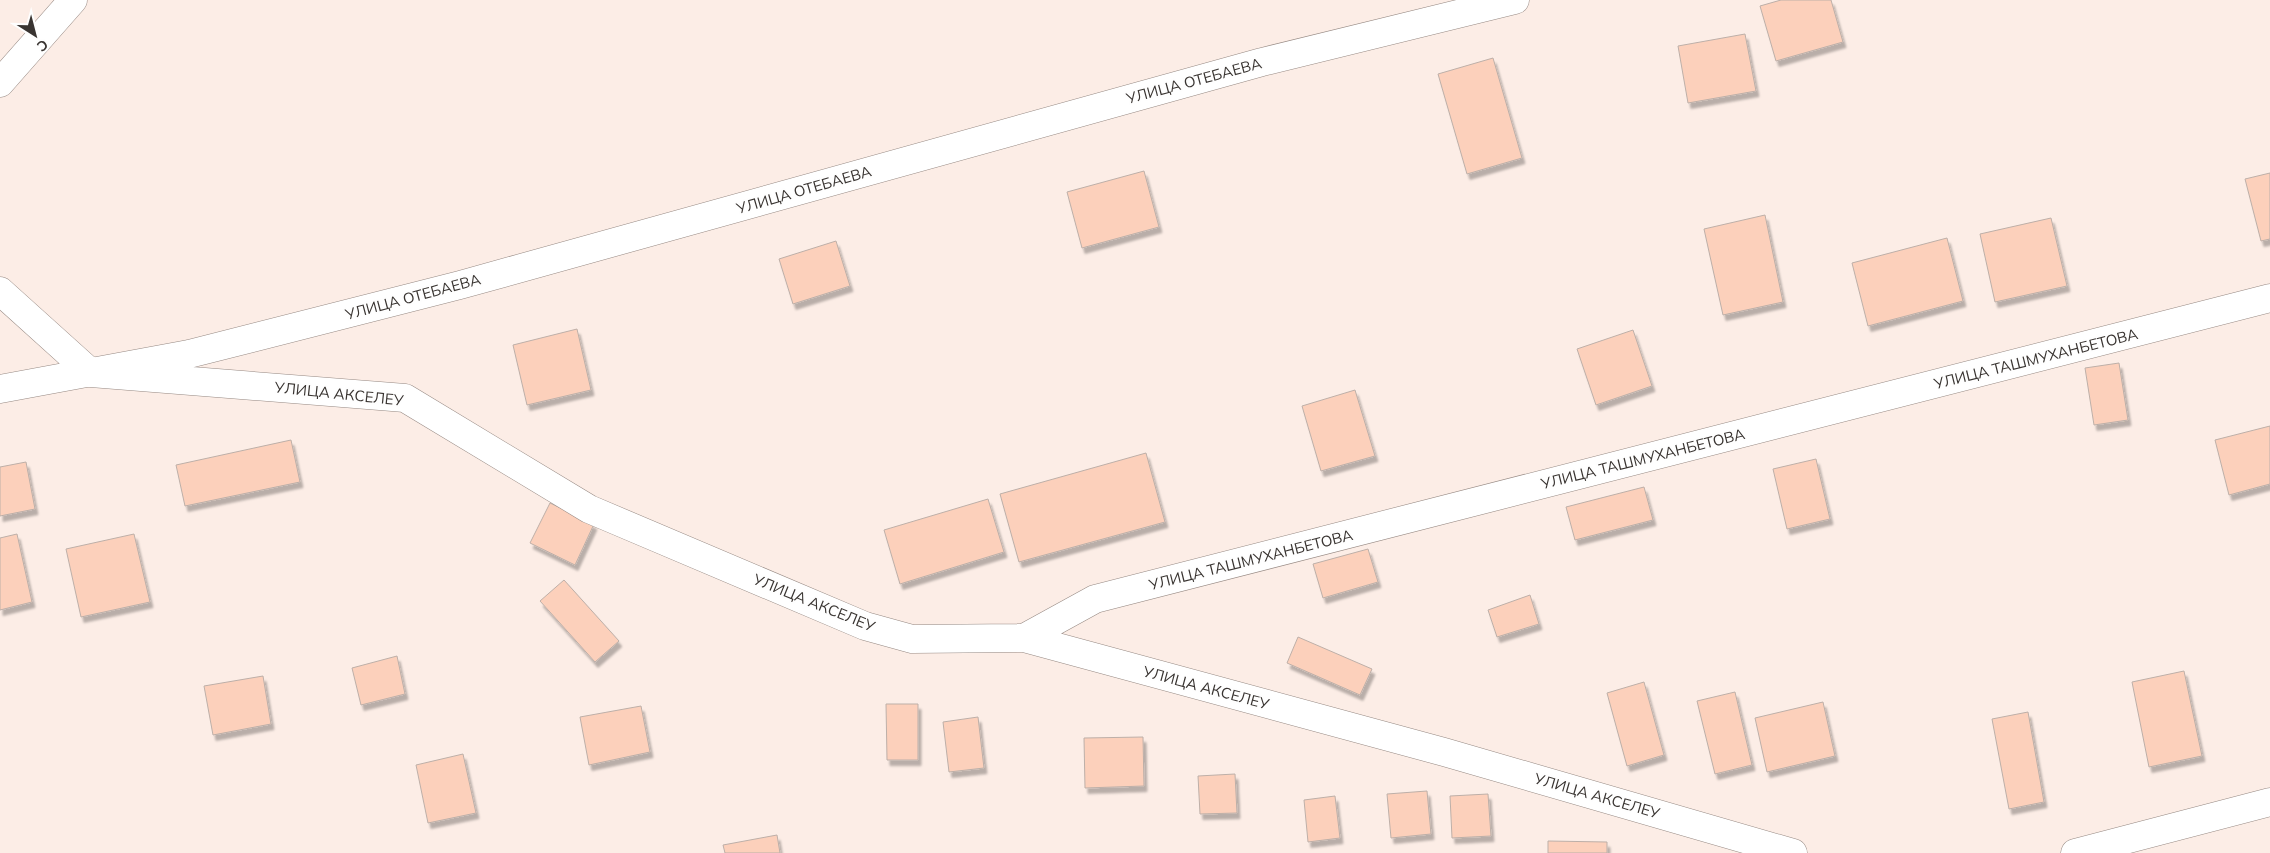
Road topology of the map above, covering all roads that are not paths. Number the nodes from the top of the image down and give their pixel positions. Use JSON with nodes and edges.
{"nodes":[{"id":1,"x":73,"y":0,"type":"edge"},
{"id":2,"x":1515,"y":0,"type":"edge"},
{"id":3,"x":0,"y":83,"type":"edge"},
{"id":4,"x":0,"y":291,"type":"edge"},
{"id":5,"x":2270,"y":298,"type":"edge"},
{"id":6,"x":90,"y":372,"type":"junction"},
{"id":7,"x":0,"y":389,"type":"edge"},
{"id":8,"x":1024,"y":638,"type":"junction"},
{"id":9,"x":2270,"y":802,"type":"edge"},
{"id":10,"x":1793,"y":853,"type":"edge"},
{"id":11,"x":2075,"y":853,"type":"edge"}],
"edges":[{"from":1,"to":3,"type":"street"},
{"from":2,"to":6,"type":"street","name":"УЛИЦА ОТЕБАЕВА"},
{"from":4,"to":6,"type":"street"},
{"from":5,"to":8,"type":"street","name":"УЛИЦА ТАШМУХАНБЕТОВА"},
{"from":6,"to":7,"type":"street","name":"УЛИЦА ОТЕБАЕВА"},
{"from":6,"to":8,"type":"street","name":"УЛИЦА АКСЕЛЕУ"},
{"from":8,"to":10,"type":"street","name":"УЛИЦА АКСЕЛЕУ"},
{"from":9,"to":11,"type":"street"}]}
